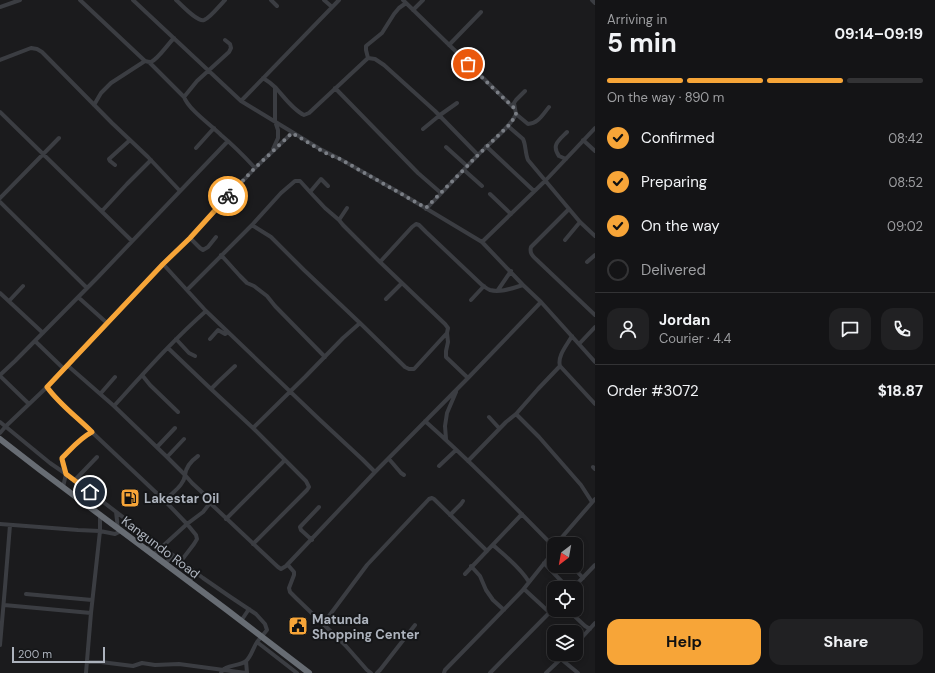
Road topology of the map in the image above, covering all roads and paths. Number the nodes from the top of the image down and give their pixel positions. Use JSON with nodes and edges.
{"nodes":[{"id":1,"x":20,"y":0,"type":"edge"},
{"id":2,"x":80,"y":0,"type":"edge"},
{"id":3,"x":133,"y":0,"type":"edge"},
{"id":4,"x":176,"y":0,"type":"edge"},
{"id":5,"x":225,"y":0,"type":"edge"},
{"id":6,"x":270,"y":0,"type":"edge"},
{"id":7,"x":324,"y":0,"type":"edge"},
{"id":8,"x":339,"y":0,"type":"edge"},
{"id":9,"x":423,"y":0,"type":"edge"},
{"id":10,"x":592,"y":0,"type":"edge"},
{"id":11,"x":405,"y":2,"type":"edge"},
{"id":12,"x":595,"y":3,"type":"edge"},
{"id":13,"x":278,"y":6,"type":"dead end"},
{"id":14,"x":0,"y":7,"type":"edge"},
{"id":15,"x":332,"y":7,"type":"junction"},
{"id":16,"x":413,"y":10,"type":"junction"},
{"id":17,"x":481,"y":12,"type":"dead end"},
{"id":18,"x":174,"y":38,"type":"junction"},
{"id":19,"x":225,"y":40,"type":"dead end"},
{"id":20,"x":449,"y":45,"type":"junction"},
{"id":21,"x":368,"y":58,"type":"junction"},
{"id":22,"x":0,"y":60,"type":"edge"},
{"id":23,"x":147,"y":62,"type":"junction"},
{"id":24,"x":208,"y":71,"type":"junction"},
{"id":25,"x":263,"y":78,"type":"junction"},
{"id":26,"x":275,"y":87,"type":"junction"},
{"id":27,"x":335,"y":88,"type":"junction"},
{"id":28,"x":525,"y":90,"type":"dead end"},
{"id":29,"x":184,"y":97,"type":"junction"},
{"id":30,"x":241,"y":101,"type":"junction"},
{"id":31,"x":456,"y":103,"type":"dead end"},
{"id":32,"x":94,"y":105,"type":"junction"},
{"id":33,"x":549,"y":107,"type":"dead end"},
{"id":34,"x":515,"y":109,"type":"junction"},
{"id":35,"x":0,"y":112,"type":"edge"},
{"id":36,"x":516,"y":114,"type":"junction"},
{"id":37,"x":440,"y":116,"type":"junction"},
{"id":38,"x":275,"y":121,"type":"junction"},
{"id":39,"x":508,"y":126,"type":"junction"},
{"id":40,"x":214,"y":128,"type":"junction"},
{"id":41,"x":595,"y":128,"type":"edge"},
{"id":42,"x":423,"y":130,"type":"dead end"},
{"id":43,"x":567,"y":132,"type":"dead end"},
{"id":44,"x":292,"y":133,"type":"junction"},
{"id":45,"x":59,"y":138,"type":"dead end"},
{"id":46,"x":130,"y":140,"type":"junction"},
{"id":47,"x":583,"y":140,"type":"junction"},
{"id":48,"x":228,"y":141,"type":"junction"},
{"id":49,"x":486,"y":146,"type":"junction"},
{"id":50,"x":446,"y":147,"type":"dead end"},
{"id":51,"x":196,"y":148,"type":"dead end"},
{"id":52,"x":272,"y":151,"type":"junction"},
{"id":53,"x":595,"y":151,"type":"edge"},
{"id":54,"x":43,"y":154,"type":"junction"},
{"id":55,"x":478,"y":155,"type":"junction"},
{"id":56,"x":566,"y":159,"type":"junction"},
{"id":57,"x":151,"y":160,"type":"junction"},
{"id":58,"x":115,"y":165,"type":"dead end"},
{"id":59,"x":255,"y":168,"type":"junction"},
{"id":60,"x":465,"y":168,"type":"junction"},
{"id":61,"x":546,"y":180,"type":"junction"},
{"id":62,"x":328,"y":186,"type":"dead end"},
{"id":63,"x":482,"y":186,"type":"dead end"},
{"id":64,"x":180,"y":190,"type":"junction"},
{"id":65,"x":534,"y":191,"type":"junction"},
{"id":66,"x":310,"y":192,"type":"junction"},
{"id":67,"x":441,"y":193,"type":"junction"},
{"id":68,"x":490,"y":194,"type":"dead end"},
{"id":69,"x":0,"y":198,"type":"edge"},
{"id":70,"x":0,"y":202,"type":"edge"},
{"id":71,"x":348,"y":208,"type":"dead end"},
{"id":72,"x":426,"y":208,"type":"junction"},
{"id":73,"x":569,"y":209,"type":"junction"},
{"id":74,"x":102,"y":211,"type":"junction"},
{"id":75,"x":511,"y":214,"type":"junction"},
{"id":76,"x":339,"y":220,"type":"junction"},
{"id":77,"x":580,"y":222,"type":"junction"},
{"id":78,"x":252,"y":225,"type":"junction"},
{"id":79,"x":595,"y":236,"type":"edge"},
{"id":80,"x":216,"y":237,"type":"dead end"},
{"id":81,"x":190,"y":238,"type":"junction"},
{"id":82,"x":565,"y":240,"type":"dead end"},
{"id":83,"x":132,"y":241,"type":"junction"},
{"id":84,"x":482,"y":242,"type":"junction"},
{"id":85,"x":221,"y":255,"type":"junction"},
{"id":86,"x":595,"y":255,"type":"edge"},
{"id":87,"x":380,"y":262,"type":"junction"},
{"id":88,"x":587,"y":262,"type":"dead end"},
{"id":89,"x":163,"y":264,"type":"junction"},
{"id":90,"x":511,"y":272,"type":"junction"},
{"id":91,"x":402,"y":283,"type":"junction"},
{"id":92,"x":523,"y":285,"type":"junction"},
{"id":93,"x":23,"y":286,"type":"dead end"},
{"id":94,"x":484,"y":286,"type":"junction"},
{"id":95,"x":87,"y":288,"type":"junction"},
{"id":96,"x":187,"y":290,"type":"junction"},
{"id":97,"x":498,"y":290,"type":"junction"},
{"id":98,"x":0,"y":293,"type":"edge"},
{"id":99,"x":78,"y":297,"type":"junction"},
{"id":100,"x":386,"y":299,"type":"dead end"},
{"id":101,"x":471,"y":300,"type":"dead end"},
{"id":102,"x":9,"y":301,"type":"junction"},
{"id":103,"x":541,"y":302,"type":"junction"},
{"id":104,"x":206,"y":311,"type":"junction"},
{"id":105,"x":595,"y":315,"type":"edge"},
{"id":106,"x":107,"y":323,"type":"junction"},
{"id":107,"x":360,"y":323,"type":"junction"},
{"id":108,"x":595,"y":327,"type":"edge"},
{"id":109,"x":228,"y":332,"type":"junction"},
{"id":110,"x":43,"y":333,"type":"junction"},
{"id":111,"x":447,"y":334,"type":"junction"},
{"id":112,"x":572,"y":336,"type":"junction"},
{"id":113,"x":176,"y":339,"type":"junction"},
{"id":114,"x":210,"y":339,"type":"dead end"},
{"id":115,"x":35,"y":341,"type":"junction"},
{"id":116,"x":579,"y":344,"type":"junction"},
{"id":117,"x":168,"y":348,"type":"junction"},
{"id":118,"x":194,"y":356,"type":"dead end"},
{"id":119,"x":325,"y":357,"type":"junction"},
{"id":120,"x":595,"y":362,"type":"edge"},
{"id":121,"x":67,"y":365,"type":"junction"},
{"id":122,"x":235,"y":366,"type":"dead end"},
{"id":123,"x":560,"y":366,"type":"junction"},
{"id":124,"x":64,"y":369,"type":"junction"},
{"id":125,"x":0,"y":375,"type":"edge"},
{"id":126,"x":142,"y":375,"type":"junction"},
{"id":127,"x":115,"y":377,"type":"dead end"},
{"id":128,"x":468,"y":378,"type":"junction"},
{"id":129,"x":47,"y":387,"type":"junction"},
{"id":130,"x":212,"y":389,"type":"junction"},
{"id":131,"x":457,"y":389,"type":"junction"},
{"id":132,"x":290,"y":391,"type":"junction"},
{"id":133,"x":101,"y":393,"type":"junction"},
{"id":134,"x":29,"y":404,"type":"junction"},
{"id":135,"x":595,"y":404,"type":"edge"},
{"id":136,"x":114,"y":406,"type":"junction"},
{"id":137,"x":178,"y":412,"type":"dead end"},
{"id":138,"x":516,"y":414,"type":"junction"},
{"id":139,"x":488,"y":417,"type":"dead end"},
{"id":140,"x":425,"y":421,"type":"junction"},
{"id":141,"x":0,"y":422,"type":"edge"},
{"id":142,"x":6,"y":426,"type":"junction"},
{"id":143,"x":175,"y":428,"type":"dead end"},
{"id":144,"x":253,"y":428,"type":"junction"},
{"id":145,"x":499,"y":428,"type":"junction"},
{"id":146,"x":92,"y":432,"type":"junction"},
{"id":147,"x":0,"y":433,"type":"edge"},
{"id":148,"x":0,"y":439,"type":"edge"},
{"id":149,"x":184,"y":439,"type":"dead end"},
{"id":150,"x":446,"y":439,"type":"junction"},
{"id":151,"x":157,"y":447,"type":"junction"},
{"id":152,"x":456,"y":450,"type":"junction"},
{"id":153,"x":198,"y":456,"type":"dead end"},
{"id":154,"x":98,"y":457,"type":"dead end"},
{"id":155,"x":167,"y":457,"type":"junction"},
{"id":156,"x":389,"y":459,"type":"junction"},
{"id":157,"x":285,"y":460,"type":"junction"},
{"id":158,"x":468,"y":461,"type":"junction"},
{"id":159,"x":439,"y":466,"type":"dead end"},
{"id":160,"x":375,"y":472,"type":"junction"},
{"id":161,"x":66,"y":474,"type":"junction"},
{"id":162,"x":185,"y":475,"type":"junction"},
{"id":163,"x":404,"y":475,"type":"dead end"},
{"id":164,"x":74,"y":481,"type":"junction"},
{"id":165,"x":63,"y":487,"type":"junction"},
{"id":166,"x":594,"y":500,"type":"edge"},
{"id":167,"x":165,"y":501,"type":"junction"},
{"id":168,"x":463,"y":501,"type":"dead end"},
{"id":169,"x":210,"y":503,"type":"junction"},
{"id":170,"x":319,"y":507,"type":"dead end"},
{"id":171,"x":116,"y":512,"type":"junction"},
{"id":172,"x":522,"y":514,"type":"junction"},
{"id":173,"x":100,"y":515,"type":"junction"},
{"id":174,"x":450,"y":515,"type":"junction"},
{"id":175,"x":226,"y":519,"type":"junction"},
{"id":176,"x":0,"y":524,"type":"edge"},
{"id":177,"x":187,"y":524,"type":"junction"},
{"id":178,"x":10,"y":525,"type":"junction"},
{"id":179,"x":120,"y":530,"type":"junction"},
{"id":180,"x":100,"y":531,"type":"junction"},
{"id":181,"x":562,"y":537,"type":"edge"},
{"id":182,"x":312,"y":540,"type":"junction"},
{"id":183,"x":547,"y":540,"type":"edge"},
{"id":184,"x":154,"y":542,"type":"junction"},
{"id":185,"x":253,"y":544,"type":"junction"},
{"id":186,"x":493,"y":545,"type":"junction"},
{"id":187,"x":162,"y":547,"type":"junction"},
{"id":188,"x":146,"y":550,"type":"junction"},
{"id":189,"x":487,"y":551,"type":"junction"},
{"id":190,"x":153,"y":555,"type":"junction"},
{"id":191,"x":173,"y":555,"type":"junction"},
{"id":192,"x":547,"y":559,"type":"edge"},
{"id":193,"x":181,"y":561,"type":"junction"},
{"id":194,"x":544,"y":563,"type":"junction"},
{"id":195,"x":165,"y":564,"type":"junction"},
{"id":196,"x":288,"y":565,"type":"junction"},
{"id":197,"x":595,"y":565,"type":"edge"},
{"id":198,"x":472,"y":566,"type":"junction"},
{"id":199,"x":196,"y":572,"type":"junction"},
{"id":200,"x":578,"y":573,"type":"edge"},
{"id":201,"x":465,"y":574,"type":"dead end"},
{"id":202,"x":583,"y":578,"type":"junction"},
{"id":203,"x":561,"y":581,"type":"edge"},
{"id":204,"x":580,"y":581,"type":"edge"},
{"id":205,"x":189,"y":582,"type":"junction"},
{"id":206,"x":529,"y":582,"type":"junction"},
{"id":207,"x":524,"y":589,"type":"junction"},
{"id":208,"x":26,"y":594,"type":"dead end"},
{"id":209,"x":2,"y":595,"type":"edge"},
{"id":210,"x":92,"y":600,"type":"junction"},
{"id":211,"x":4,"y":605,"type":"junction"},
{"id":212,"x":248,"y":609,"type":"junction"},
{"id":213,"x":504,"y":610,"type":"junction"},
{"id":214,"x":547,"y":610,"type":"edge"},
{"id":215,"x":91,"y":613,"type":"junction"},
{"id":216,"x":547,"y":614,"type":"edge"},
{"id":217,"x":575,"y":617,"type":"edge"},
{"id":218,"x":241,"y":621,"type":"junction"},
{"id":219,"x":323,"y":624,"type":"junction"},
{"id":220,"x":595,"y":624,"type":"edge"},
{"id":221,"x":415,"y":625,"type":"dead end"},
{"id":222,"x":590,"y":629,"type":"junction"},
{"id":223,"x":261,"y":636,"type":"junction"},
{"id":224,"x":583,"y":636,"type":"edge"},
{"id":225,"x":257,"y":642,"type":"junction"},
{"id":226,"x":0,"y":644,"type":"edge"},
{"id":227,"x":246,"y":661,"type":"junction"},
{"id":228,"x":559,"y":661,"type":"edge"},
{"id":229,"x":563,"y":661,"type":"edge"},
{"id":230,"x":87,"y":662,"type":"junction"},
{"id":231,"x":222,"y":671,"type":"edge"},
{"id":232,"x":365,"y":672,"type":"edge"},
{"id":233,"x":443,"y":672,"type":"edge"},
{"id":234,"x":86,"y":673,"type":"edge"},
{"id":235,"x":247,"y":673,"type":"edge"},
{"id":236,"x":297,"y":673,"type":"edge"},
{"id":237,"x":310,"y":673,"type":"edge"},
{"id":238,"x":371,"y":673,"type":"edge"},
{"id":239,"x":377,"y":673,"type":"edge"},
{"id":240,"x":490,"y":673,"type":"edge"},
{"id":241,"x":546,"y":673,"type":"edge"},
{"id":242,"x":578,"y":673,"type":"edge"}],
"edges":[{"from":1,"to":14,"type":"street"},
{"from":2,"to":23,"type":"street"},
{"from":3,"to":18,"type":"street"},
{"from":4,"to":5,"type":"street"},
{"from":6,"to":13,"type":"street"},
{"from":7,"to":15,"type":"street"},
{"from":8,"to":15,"type":"street"},
{"from":9,"to":16,"type":"street"},
{"from":10,"to":12,"type":"street"},
{"from":11,"to":16,"type":"street"},
{"from":11,"to":21,"type":"street"},
{"from":15,"to":25,"type":"street"},
{"from":16,"to":20,"type":"street"},
{"from":17,"to":20,"type":"street"},
{"from":18,"to":23,"type":"street"},
{"from":18,"to":24,"type":"street"},
{"from":19,"to":24,"type":"street"},
{"from":20,"to":34,"type":"street"},
{"from":21,"to":27,"type":"street"},
{"from":21,"to":37,"type":"street"},
{"from":22,"to":32,"type":"street"},
{"from":23,"to":29,"type":"street"},
{"from":23,"to":32,"type":"street"},
{"from":24,"to":29,"type":"street"},
{"from":24,"to":30,"type":"street"},
{"from":25,"to":26,"type":"street"},
{"from":25,"to":30,"type":"street"},
{"from":26,"to":27,"type":"street"},
{"from":26,"to":38,"type":"street"},
{"from":27,"to":67,"type":"street"},
{"from":28,"to":34,"type":"street"},
{"from":29,"to":40,"type":"street"},
{"from":30,"to":38,"type":"street"},
{"from":31,"to":37,"type":"street"},
{"from":32,"to":46,"type":"street"},
{"from":33,"to":36,"type":"street"},
{"from":34,"to":36,"type":"street"},
{"from":35,"to":54,"type":"street"},
{"from":36,"to":39,"type":"street"},
{"from":37,"to":42,"type":"street"},
{"from":37,"to":55,"type":"street"},
{"from":38,"to":44,"type":"street"},
{"from":38,"to":52,"type":"street"},
{"from":39,"to":49,"type":"street"},
{"from":39,"to":61,"type":"street"},
{"from":40,"to":48,"type":"street"},
{"from":40,"to":51,"type":"street"},
{"from":41,"to":47,"type":"street"},
{"from":43,"to":56,"type":"street"},
{"from":44,"to":52,"type":"street"},
{"from":44,"to":72,"type":"street"},
{"from":45,"to":54,"type":"street"},
{"from":46,"to":57,"type":"street"},
{"from":46,"to":58,"type":"street"},
{"from":47,"to":53,"type":"street"},
{"from":47,"to":56,"type":"street"},
{"from":48,"to":59,"type":"street"},
{"from":48,"to":64,"type":"street"},
{"from":49,"to":55,"type":"street"},
{"from":49,"to":65,"type":"street"},
{"from":50,"to":60,"type":"street"},
{"from":52,"to":59,"type":"street"},
{"from":54,"to":69,"type":"street"},
{"from":54,"to":74,"type":"street"},
{"from":55,"to":60,"type":"street"},
{"from":56,"to":61,"type":"street"},
{"from":57,"to":64,"type":"street"},
{"from":57,"to":74,"type":"street"},
{"from":59,"to":81,"type":"street"},
{"from":60,"to":63,"type":"street"},
{"from":60,"to":67,"type":"street"},
{"from":61,"to":65,"type":"street"},
{"from":61,"to":73,"type":"street"},
{"from":62,"to":66,"type":"street"},
{"from":64,"to":83,"type":"street"},
{"from":65,"to":75,"type":"street"},
{"from":66,"to":76,"type":"street"},
{"from":66,"to":78,"type":"street"},
{"from":67,"to":72,"type":"street"},
{"from":68,"to":75,"type":"street"},
{"from":70,"to":95,"type":"street"},
{"from":71,"to":76,"type":"street"},
{"from":72,"to":84,"type":"street"},
{"from":73,"to":77,"type":"street"},
{"from":73,"to":105,"type":"street"},
{"from":74,"to":83,"type":"street"},
{"from":75,"to":84,"type":"street"},
{"from":76,"to":87,"type":"street"},
{"from":77,"to":79,"type":"street"},
{"from":77,"to":82,"type":"street"},
{"from":78,"to":85,"type":"street"},
{"from":78,"to":107,"type":"street"},
{"from":80,"to":81,"type":"street"},
{"from":81,"to":89,"type":"street"},
{"from":83,"to":95,"type":"street"},
{"from":84,"to":90,"type":"street"},
{"from":85,"to":96,"type":"street"},
{"from":85,"to":119,"type":"street"},
{"from":86,"to":88,"type":"street"},
{"from":87,"to":91,"type":"street"},
{"from":87,"to":94,"type":"street"},
{"from":89,"to":96,"type":"street"},
{"from":89,"to":106,"type":"street"},
{"from":90,"to":92,"type":"street"},
{"from":90,"to":97,"type":"street"},
{"from":91,"to":100,"type":"street"},
{"from":91,"to":111,"type":"street"},
{"from":92,"to":97,"type":"street"},
{"from":92,"to":103,"type":"street"},
{"from":93,"to":102,"type":"street"},
{"from":94,"to":97,"type":"street"},
{"from":94,"to":101,"type":"street"},
{"from":95,"to":99,"type":"street"},
{"from":96,"to":104,"type":"street"},
{"from":98,"to":102,"type":"street"},
{"from":99,"to":106,"type":"street"},
{"from":99,"to":110,"type":"street"},
{"from":102,"to":110,"type":"street"},
{"from":103,"to":112,"type":"street"},
{"from":103,"to":128,"type":"street"},
{"from":104,"to":109,"type":"street"},
{"from":104,"to":113,"type":"street"},
{"from":106,"to":121,"type":"street"},
{"from":107,"to":111,"type":"street"},
{"from":107,"to":119,"type":"street"},
{"from":108,"to":116,"type":"street"},
{"from":109,"to":114,"type":"street"},
{"from":109,"to":132,"type":"street"},
{"from":110,"to":115,"type":"street"},
{"from":111,"to":128,"type":"street"},
{"from":112,"to":116,"type":"street"},
{"from":112,"to":123,"type":"street"},
{"from":113,"to":117,"type":"street"},
{"from":113,"to":118,"type":"street"},
{"from":115,"to":124,"type":"street"},
{"from":115,"to":125,"type":"street"},
{"from":116,"to":120,"type":"street"},
{"from":117,"to":126,"type":"street"},
{"from":117,"to":130,"type":"street"},
{"from":119,"to":132,"type":"street"},
{"from":121,"to":124,"type":"street"},
{"from":121,"to":133,"type":"street"},
{"from":122,"to":130,"type":"street"},
{"from":123,"to":135,"type":"street"},
{"from":123,"to":138,"type":"street"},
{"from":124,"to":129,"type":"street"},
{"from":125,"to":134,"type":"street"},
{"from":126,"to":136,"type":"street"},
{"from":126,"to":137,"type":"street"},
{"from":127,"to":133,"type":"street"},
{"from":128,"to":131,"type":"street"},
{"from":129,"to":134,"type":"street"},
{"from":129,"to":146,"type":"street"},
{"from":130,"to":144,"type":"street"},
{"from":131,"to":140,"type":"street"},
{"from":131,"to":150,"type":"street"},
{"from":132,"to":144,"type":"street"},
{"from":132,"to":160,"type":"street"},
{"from":133,"to":136,"type":"street"},
{"from":134,"to":142,"type":"street"},
{"from":136,"to":151,"type":"street"},
{"from":138,"to":145,"type":"street"},
{"from":138,"to":166,"type":"street"},
{"from":139,"to":145,"type":"street"},
{"from":140,"to":150,"type":"street"},
{"from":140,"to":156,"type":"street"},
{"from":141,"to":142,"type":"street"},
{"from":142,"to":147,"type":"street"},
{"from":142,"to":161,"type":"street"},
{"from":143,"to":151,"type":"street"},
{"from":144,"to":157,"type":"street"},
{"from":145,"to":158,"type":"street"},
{"from":146,"to":161,"type":"street"},
{"from":146,"to":167,"type":"street"},
{"from":148,"to":165,"type":"highway","name":"Kangundo Road"},
{"from":149,"to":155,"type":"street"},
{"from":150,"to":152,"type":"street"},
{"from":151,"to":155,"type":"street"},
{"from":152,"to":158,"type":"street"},
{"from":152,"to":159,"type":"street"},
{"from":153,"to":162,"type":"street"},
{"from":154,"to":164,"type":"street"},
{"from":155,"to":162,"type":"street"},
{"from":156,"to":160,"type":"street"},
{"from":156,"to":163,"type":"street"},
{"from":157,"to":175,"type":"street"},
{"from":157,"to":185,"type":"street"},
{"from":158,"to":172,"type":"street"},
{"from":160,"to":182,"type":"street"},
{"from":161,"to":164,"type":"street"},
{"from":161,"to":165,"type":"street"},
{"from":162,"to":167,"type":"street"},
{"from":162,"to":169,"type":"street"},
{"from":164,"to":171,"type":"street"},
{"from":165,"to":173,"type":"highway","name":"Kangundo Road"},
{"from":166,"to":181,"type":"street"},
{"from":167,"to":177,"type":"street"},
{"from":168,"to":174,"type":"street"},
{"from":169,"to":175,"type":"street"},
{"from":169,"to":177,"type":"street"},
{"from":170,"to":182,"type":"street"},
{"from":171,"to":179,"type":"street"},
{"from":171,"to":184,"type":"street"},
{"from":172,"to":183,"type":"street"},
{"from":172,"to":186,"type":"street"},
{"from":173,"to":179,"type":"highway","name":"Kangundo Road"},
{"from":173,"to":180,"type":"street"},
{"from":174,"to":189,"type":"street"},
{"from":174,"to":219,"type":"street"},
{"from":175,"to":185,"type":"street"},
{"from":176,"to":178,"type":"street"},
{"from":177,"to":187,"type":"street"},
{"from":177,"to":193,"type":"street"},
{"from":178,"to":180,"type":"street"},
{"from":178,"to":209,"type":"street"},
{"from":179,"to":180,"type":"street"},
{"from":179,"to":188,"type":"highway","name":"Kangundo Road"},
{"from":180,"to":210,"type":"street"},
{"from":182,"to":196,"type":"street"},
{"from":184,"to":187,"type":"street"},
{"from":184,"to":188,"type":"street"},
{"from":185,"to":196,"type":"street"},
{"from":186,"to":189,"type":"street"},
{"from":186,"to":206,"type":"street"},
{"from":187,"to":190,"type":"street"},
{"from":187,"to":191,"type":"street"},
{"from":188,"to":190,"type":"highway","name":"Kangundo Road"},
{"from":189,"to":198,"type":"street"},
{"from":190,"to":195,"type":"highway","name":"Kangundo Road"},
{"from":191,"to":193,"type":"street"},
{"from":191,"to":195,"type":"street"},
{"from":192,"to":194,"type":"street"},
{"from":193,"to":199,"type":"street"},
{"from":194,"to":203,"type":"street"},
{"from":194,"to":206,"type":"street"},
{"from":195,"to":205,"type":"highway","name":"Kangundo Road"},
{"from":196,"to":219,"type":"street"},
{"from":197,"to":202,"type":"street"},
{"from":198,"to":201,"type":"street"},
{"from":198,"to":213,"type":"street"},
{"from":199,"to":205,"type":"street"},
{"from":199,"to":212,"type":"street"},
{"from":200,"to":202,"type":"street"},
{"from":202,"to":204,"type":"street"},
{"from":205,"to":218,"type":"highway","name":"Kangundo Road"},
{"from":206,"to":207,"type":"street"},
{"from":207,"to":213,"type":"street"},
{"from":207,"to":214,"type":"street"},
{"from":208,"to":210,"type":"street"},
{"from":209,"to":211,"type":"street"},
{"from":210,"to":215,"type":"street"},
{"from":211,"to":215,"type":"street"},
{"from":211,"to":226,"type":"street"},
{"from":212,"to":218,"type":"street"},
{"from":212,"to":223,"type":"street"},
{"from":213,"to":233,"type":"street"},
{"from":215,"to":230,"type":"street"},
{"from":216,"to":240,"type":"street"},
{"from":217,"to":222,"type":"street"},
{"from":218,"to":223,"type":"highway","name":"Kangundo Road"},
{"from":219,"to":232,"type":"street"},
{"from":220,"to":222,"type":"street"},
{"from":221,"to":239,"type":"street"},
{"from":222,"to":224,"type":"street"},
{"from":223,"to":225,"type":"street"},
{"from":223,"to":237,"type":"highway","name":"Kangundo Road"},
{"from":225,"to":227,"type":"street"},
{"from":225,"to":236,"type":"street"},
{"from":227,"to":231,"type":"street"},
{"from":227,"to":235,"type":"street"},
{"from":228,"to":241,"type":"street"},
{"from":229,"to":242,"type":"street"},
{"from":230,"to":231,"type":"street"},
{"from":230,"to":234,"type":"street"},
{"from":231,"to":235,"type":"street"},
{"from":232,"to":238,"type":"street"}]}
